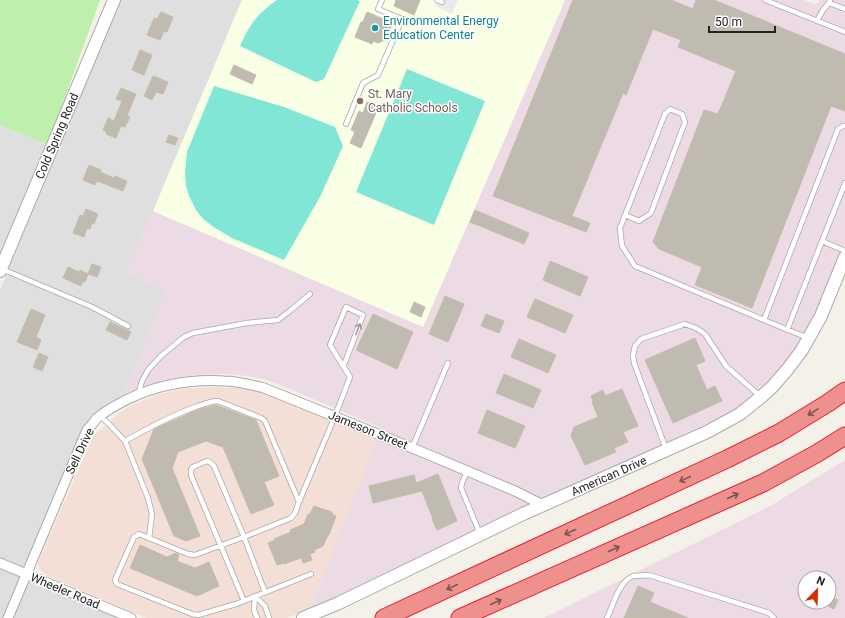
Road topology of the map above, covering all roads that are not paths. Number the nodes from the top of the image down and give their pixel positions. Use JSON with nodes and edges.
{"nodes":[{"id":1,"x":114,"y":0,"type":"edge"},
{"id":2,"x":382,"y":0,"type":"edge"},
{"id":3,"x":437,"y":0,"type":"edge"},
{"id":4,"x":765,"y":0,"type":"edge"},
{"id":5,"x":829,"y":1,"type":"edge"},
{"id":6,"x":442,"y":2,"type":"dead end"},
{"id":7,"x":845,"y":9,"type":"edge"},
{"id":8,"x":817,"y":21,"type":"junction"},
{"id":9,"x":845,"y":32,"type":"edge"},
{"id":10,"x":346,"y":124,"type":"dead end"},
{"id":11,"x":845,"y":126,"type":"edge"},
{"id":12,"x":845,"y":183,"type":"edge"},
{"id":13,"x":625,"y":215,"type":"junction"},
{"id":14,"x":822,"y":241,"type":"junction"},
{"id":15,"x":845,"y":251,"type":"edge"},
{"id":16,"x":3,"y":254,"type":"edge"},
{"id":17,"x":845,"y":257,"type":"edge"},
{"id":18,"x":1,"y":270,"type":"edge"},
{"id":19,"x":310,"y":294,"type":"dead end"},
{"id":20,"x":764,"y":320,"type":"junction"},
{"id":21,"x":128,"y":326,"type":"dead end"},
{"id":22,"x":787,"y":330,"type":"junction"},
{"id":23,"x":809,"y":339,"type":"junction"},
{"id":24,"x":448,"y":363,"type":"dead end"},
{"id":25,"x":344,"y":366,"type":"junction"},
{"id":26,"x":187,"y":382,"type":"joint"},
{"id":27,"x":845,"y":391,"type":"edge"},
{"id":28,"x":138,"y":395,"type":"junction"},
{"id":29,"x":761,"y":397,"type":"junction"},
{"id":30,"x":100,"y":416,"type":"junction"},
{"id":31,"x":335,"y":416,"type":"junction"},
{"id":32,"x":845,"y":436,"type":"edge"},
{"id":33,"x":125,"y":441,"type":"junction"},
{"id":34,"x":412,"y":448,"type":"junction"},
{"id":35,"x":666,"y":451,"type":"junction"},
{"id":36,"x":467,"y":471,"type":"junction"},
{"id":37,"x":300,"y":502,"type":"junction"},
{"id":38,"x":543,"y":505,"type":"junction"},
{"id":39,"x":481,"y":535,"type":"junction"},
{"id":40,"x":244,"y":537,"type":"junction"},
{"id":41,"x":150,"y":538,"type":"junction"},
{"id":42,"x":221,"y":546,"type":"junction"},
{"id":43,"x":0,"y":563,"type":"edge"},
{"id":44,"x":26,"y":574,"type":"junction"},
{"id":45,"x":310,"y":574,"type":"dead end"},
{"id":46,"x":265,"y":592,"type":"junction"},
{"id":47,"x":255,"y":596,"type":"junction"},
{"id":48,"x":244,"y":601,"type":"junction"},
{"id":49,"x":8,"y":618,"type":"edge"},
{"id":50,"x":131,"y":618,"type":"edge"},
{"id":51,"x":257,"y":618,"type":"edge"},
{"id":52,"x":269,"y":618,"type":"edge"},
{"id":53,"x":303,"y":618,"type":"edge"},
{"id":54,"x":384,"y":618,"type":"edge"},
{"id":55,"x":460,"y":618,"type":"edge"},
{"id":56,"x":607,"y":618,"type":"edge"},
{"id":57,"x":774,"y":618,"type":"edge"}],
"edges":[{"from":1,"to":16,"type":"street","name":"Cold Spring Road"},
{"from":2,"to":10,"type":"lane"},
{"from":3,"to":6,"type":"lane"},
{"from":4,"to":8,"type":"lane"},
{"from":5,"to":7,"type":"lane"},
{"from":5,"to":8,"type":"lane"},
{"from":8,"to":9,"type":"lane"},
{"from":11,"to":20,"type":"lane"},
{"from":12,"to":14,"type":"lane"},
{"from":13,"to":13,"type":"lane"},
{"from":13,"to":20,"type":"lane"},
{"from":14,"to":15,"type":"lane"},
{"from":14,"to":22,"type":"lane"},
{"from":16,"to":18,"type":"street","name":"Cold Spring Road"},
{"from":17,"to":23,"type":"street","name":"American Drive"},
{"from":18,"to":21,"type":"lane"},
{"from":19,"to":28,"type":"lane"},
{"from":20,"to":22,"type":"lane"},
{"from":22,"to":23,"type":"lane"},
{"from":23,"to":29,"type":"street","name":"American Drive"},
{"from":24,"to":34,"type":"lane"},
{"from":25,"to":25,"type":"lane","one_way":true},
{"from":25,"to":31,"type":"lane"},
{"from":26,"to":28,"type":"street","name":"Sell Drive"},
{"from":26,"to":31,"type":"street","name":"Jameson Street"},
{"from":27,"to":54,"type":"highway","one_way":true},
{"from":28,"to":30,"type":"street","name":"Sell Drive"},
{"from":29,"to":35,"type":"street","name":"American Drive"},
{"from":29,"to":35,"type":"lane"},
{"from":30,"to":33,"type":"lane"},
{"from":30,"to":44,"type":"street","name":"Sell Drive"},
{"from":31,"to":34,"type":"street","name":"Jameson Street"},
{"from":31,"to":37,"type":"lane"},
{"from":55,"to":32,"type":"highway","one_way":true},
{"from":33,"to":37,"type":"lane"},
{"from":33,"to":41,"type":"lane"},
{"from":34,"to":36,"type":"street","name":"Jameson Street"},
{"from":35,"to":38,"type":"street","name":"American Drive"},
{"from":36,"to":38,"type":"street","name":"Jameson Street"},
{"from":36,"to":39,"type":"lane"},
{"from":37,"to":40,"type":"lane"},
{"from":38,"to":39,"type":"street","name":"American Drive"},
{"from":39,"to":53,"type":"street","name":"American Drive"},
{"from":40,"to":42,"type":"lane"},
{"from":40,"to":42,"type":"lane"},
{"from":40,"to":46,"type":"lane"},
{"from":41,"to":42,"type":"lane"},
{"from":41,"to":48,"type":"lane"},
{"from":42,"to":48,"type":"lane"},
{"from":43,"to":44,"type":"street","name":"Wheeler Road"},
{"from":44,"to":49,"type":"street","name":"Sell Drive"},
{"from":44,"to":50,"type":"street","name":"Wheeler Road"},
{"from":45,"to":46,"type":"lane"},
{"from":46,"to":47,"type":"lane"},
{"from":47,"to":48,"type":"lane"},
{"from":47,"to":51,"type":"lane"},
{"from":47,"to":52,"type":"lane"},
{"from":56,"to":57,"type":"lane"}]}
